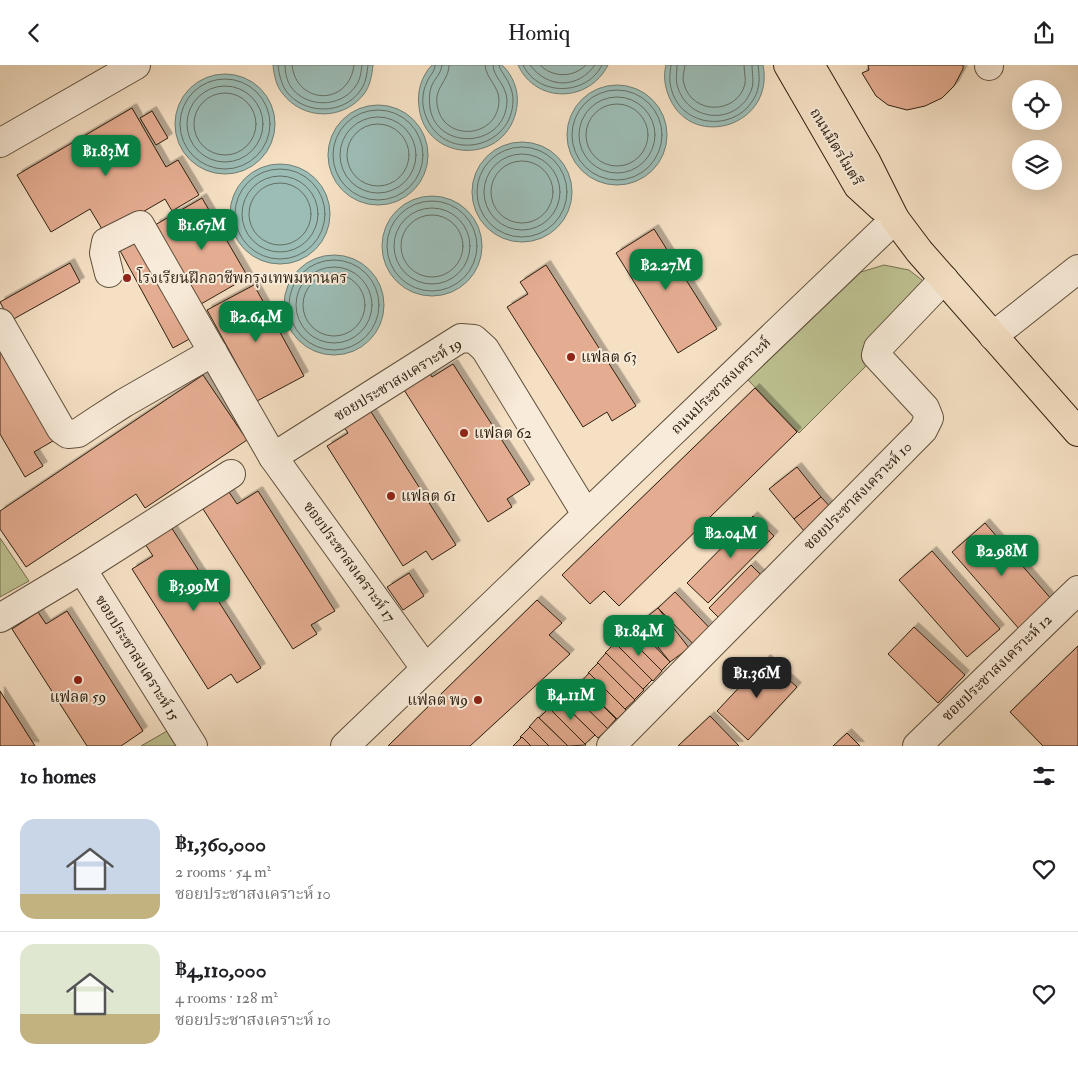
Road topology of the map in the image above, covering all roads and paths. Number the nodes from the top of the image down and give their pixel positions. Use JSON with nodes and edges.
{"nodes":[{"id":1,"x":136,"y":65,"type":"edge"},
{"id":2,"x":788,"y":65,"type":"edge"},
{"id":3,"x":810,"y":65,"type":"edge"},
{"id":4,"x":2,"y":139,"type":"edge"},
{"id":5,"x":895,"y":219,"type":"junction"},
{"id":6,"x":1078,"y":269,"type":"edge"},
{"id":7,"x":109,"y":273,"type":"dead end"},
{"id":8,"x":944,"y":279,"type":"junction"},
{"id":9,"x":0,"y":323,"type":"edge"},
{"id":10,"x":993,"y":336,"type":"junction"},
{"id":11,"x":213,"y":352,"type":"junction"},
{"id":12,"x":1078,"y":432,"type":"edge"},
{"id":13,"x":273,"y":457,"type":"junction"},
{"id":14,"x":231,"y":474,"type":"dead end"},
{"id":15,"x":586,"y":514,"type":"junction"},
{"id":16,"x":82,"y":569,"type":"junction"},
{"id":17,"x":1074,"y":602,"type":"edge"},
{"id":18,"x":0,"y":618,"type":"edge"},
{"id":19,"x":425,"y":668,"type":"junction"},
{"id":20,"x":193,"y":746,"type":"edge"},
{"id":21,"x":345,"y":746,"type":"edge"},
{"id":22,"x":611,"y":746,"type":"edge"},
{"id":23,"x":917,"y":746,"type":"edge"}],
"edges":[{"from":1,"to":4,"type":"street"},
{"from":2,"to":5,"type":"main road","name":"ถนนมิตรไมตรี"},
{"from":3,"to":5,"type":"main road"},
{"from":5,"to":8,"type":"main road"},
{"from":5,"to":15,"type":"street","name":"ถนนประชาสงเคราะห์"},
{"from":6,"to":10,"type":"street"},
{"from":7,"to":11,"type":"street","name":"ซอยประชาสงเคราะห์ 17"},
{"from":8,"to":10,"type":"main road"},
{"from":8,"to":22,"type":"street","name":"ซอยประชาสงเคราะห์ 10"},
{"from":9,"to":11,"type":"street"},
{"from":10,"to":12,"type":"main road"},
{"from":11,"to":13,"type":"street","name":"ซอยประชาสงเคราะห์ 17"},
{"from":13,"to":15,"type":"street","name":"ซอยประชาสงเคราะห์ 19"},
{"from":13,"to":19,"type":"street","name":"ซอยประชาสงเคราะห์ 17"},
{"from":14,"to":16,"type":"street"},
{"from":15,"to":19,"type":"street","name":"ถนนประชาสงเคราะห์"},
{"from":16,"to":18,"type":"street"},
{"from":16,"to":20,"type":"street","name":"ซอยประชาสงเคราะห์ 15"},
{"from":17,"to":23,"type":"street","name":"ซอยประชาสงเคราะห์ 12"},
{"from":19,"to":21,"type":"street","name":"ถนนประชาสงเคราะห์"}]}
